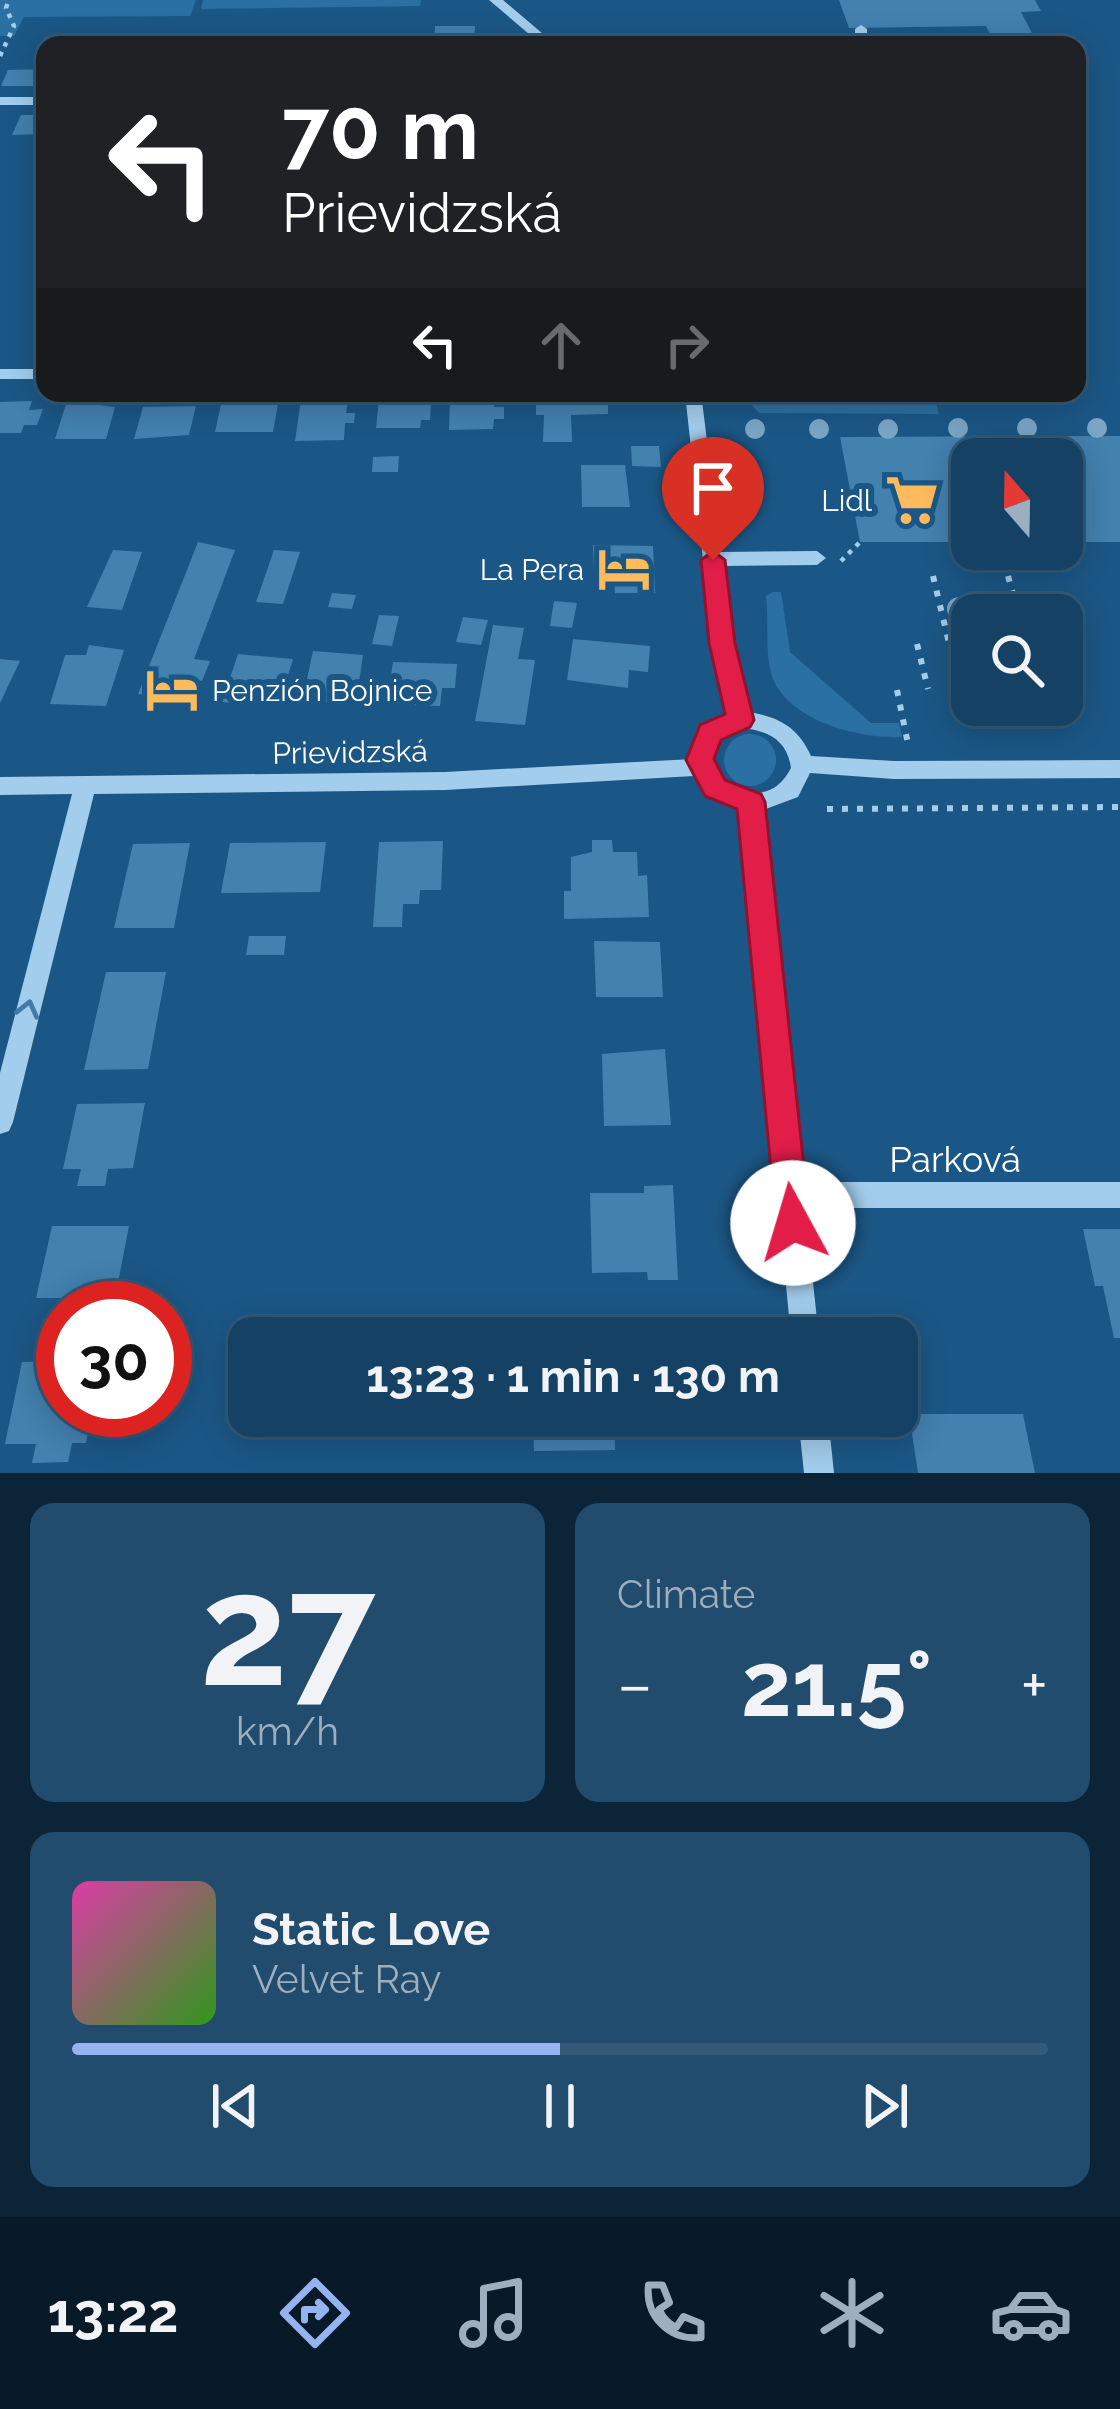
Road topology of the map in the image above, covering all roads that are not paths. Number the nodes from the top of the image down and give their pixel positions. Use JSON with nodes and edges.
{"nodes":[{"id":1,"x":495,"y":0,"type":"edge"},
{"id":2,"x":861,"y":28,"type":"dead end"},
{"id":3,"x":539,"y":36,"type":"edge"},
{"id":4,"x":861,"y":36,"type":"edge"},
{"id":5,"x":36,"y":100,"type":"edge"},
{"id":6,"x":0,"y":101,"type":"edge"},
{"id":7,"x":0,"y":374,"type":"edge"},
{"id":8,"x":36,"y":374,"type":"edge"},
{"id":9,"x":694,"y":402,"type":"edge"},
{"id":10,"x":817,"y":558,"type":"dead end"},
{"id":11,"x":713,"y":560,"type":"junction"},
{"id":12,"x":740,"y":720,"type":"junction"},
{"id":13,"x":802,"y":764,"type":"junction"},
{"id":14,"x":701,"y":767,"type":"junction"},
{"id":15,"x":1120,"y":769,"type":"edge"},
{"id":16,"x":85,"y":785,"type":"junction"},
{"id":17,"x":0,"y":786,"type":"edge"},
{"id":18,"x":751,"y":802,"type":"junction"},
{"id":19,"x":0,"y":1123,"type":"edge"},
{"id":20,"x":790,"y":1195,"type":"junction"},
{"id":21,"x":1120,"y":1195,"type":"edge"},
{"id":22,"x":803,"y":1317,"type":"edge"},
{"id":23,"x":815,"y":1437,"type":"edge"},
{"id":24,"x":819,"y":1473,"type":"edge"}],
"edges":[{"from":1,"to":3,"type":"street"},
{"from":2,"to":4,"type":"street"},
{"from":5,"to":6,"type":"street"},
{"from":7,"to":8,"type":"street"},
{"from":9,"to":11,"type":"street"},
{"from":10,"to":11,"type":"street"},
{"from":11,"to":12,"type":"street"},
{"from":12,"to":13,"type":"street"},
{"from":12,"to":14,"type":"street"},
{"from":13,"to":15,"type":"street"},
{"from":13,"to":18,"type":"street"},
{"from":14,"to":16,"type":"street","name":"Prievidzská"},
{"from":14,"to":18,"type":"street"},
{"from":16,"to":17,"type":"street","name":"Prievidzská"},
{"from":19,"to":16,"type":"street","one_way":true},
{"from":18,"to":20,"type":"street"},
{"from":20,"to":21,"type":"street","name":"Parková"},
{"from":20,"to":22,"type":"street"},
{"from":23,"to":24,"type":"street"}]}
